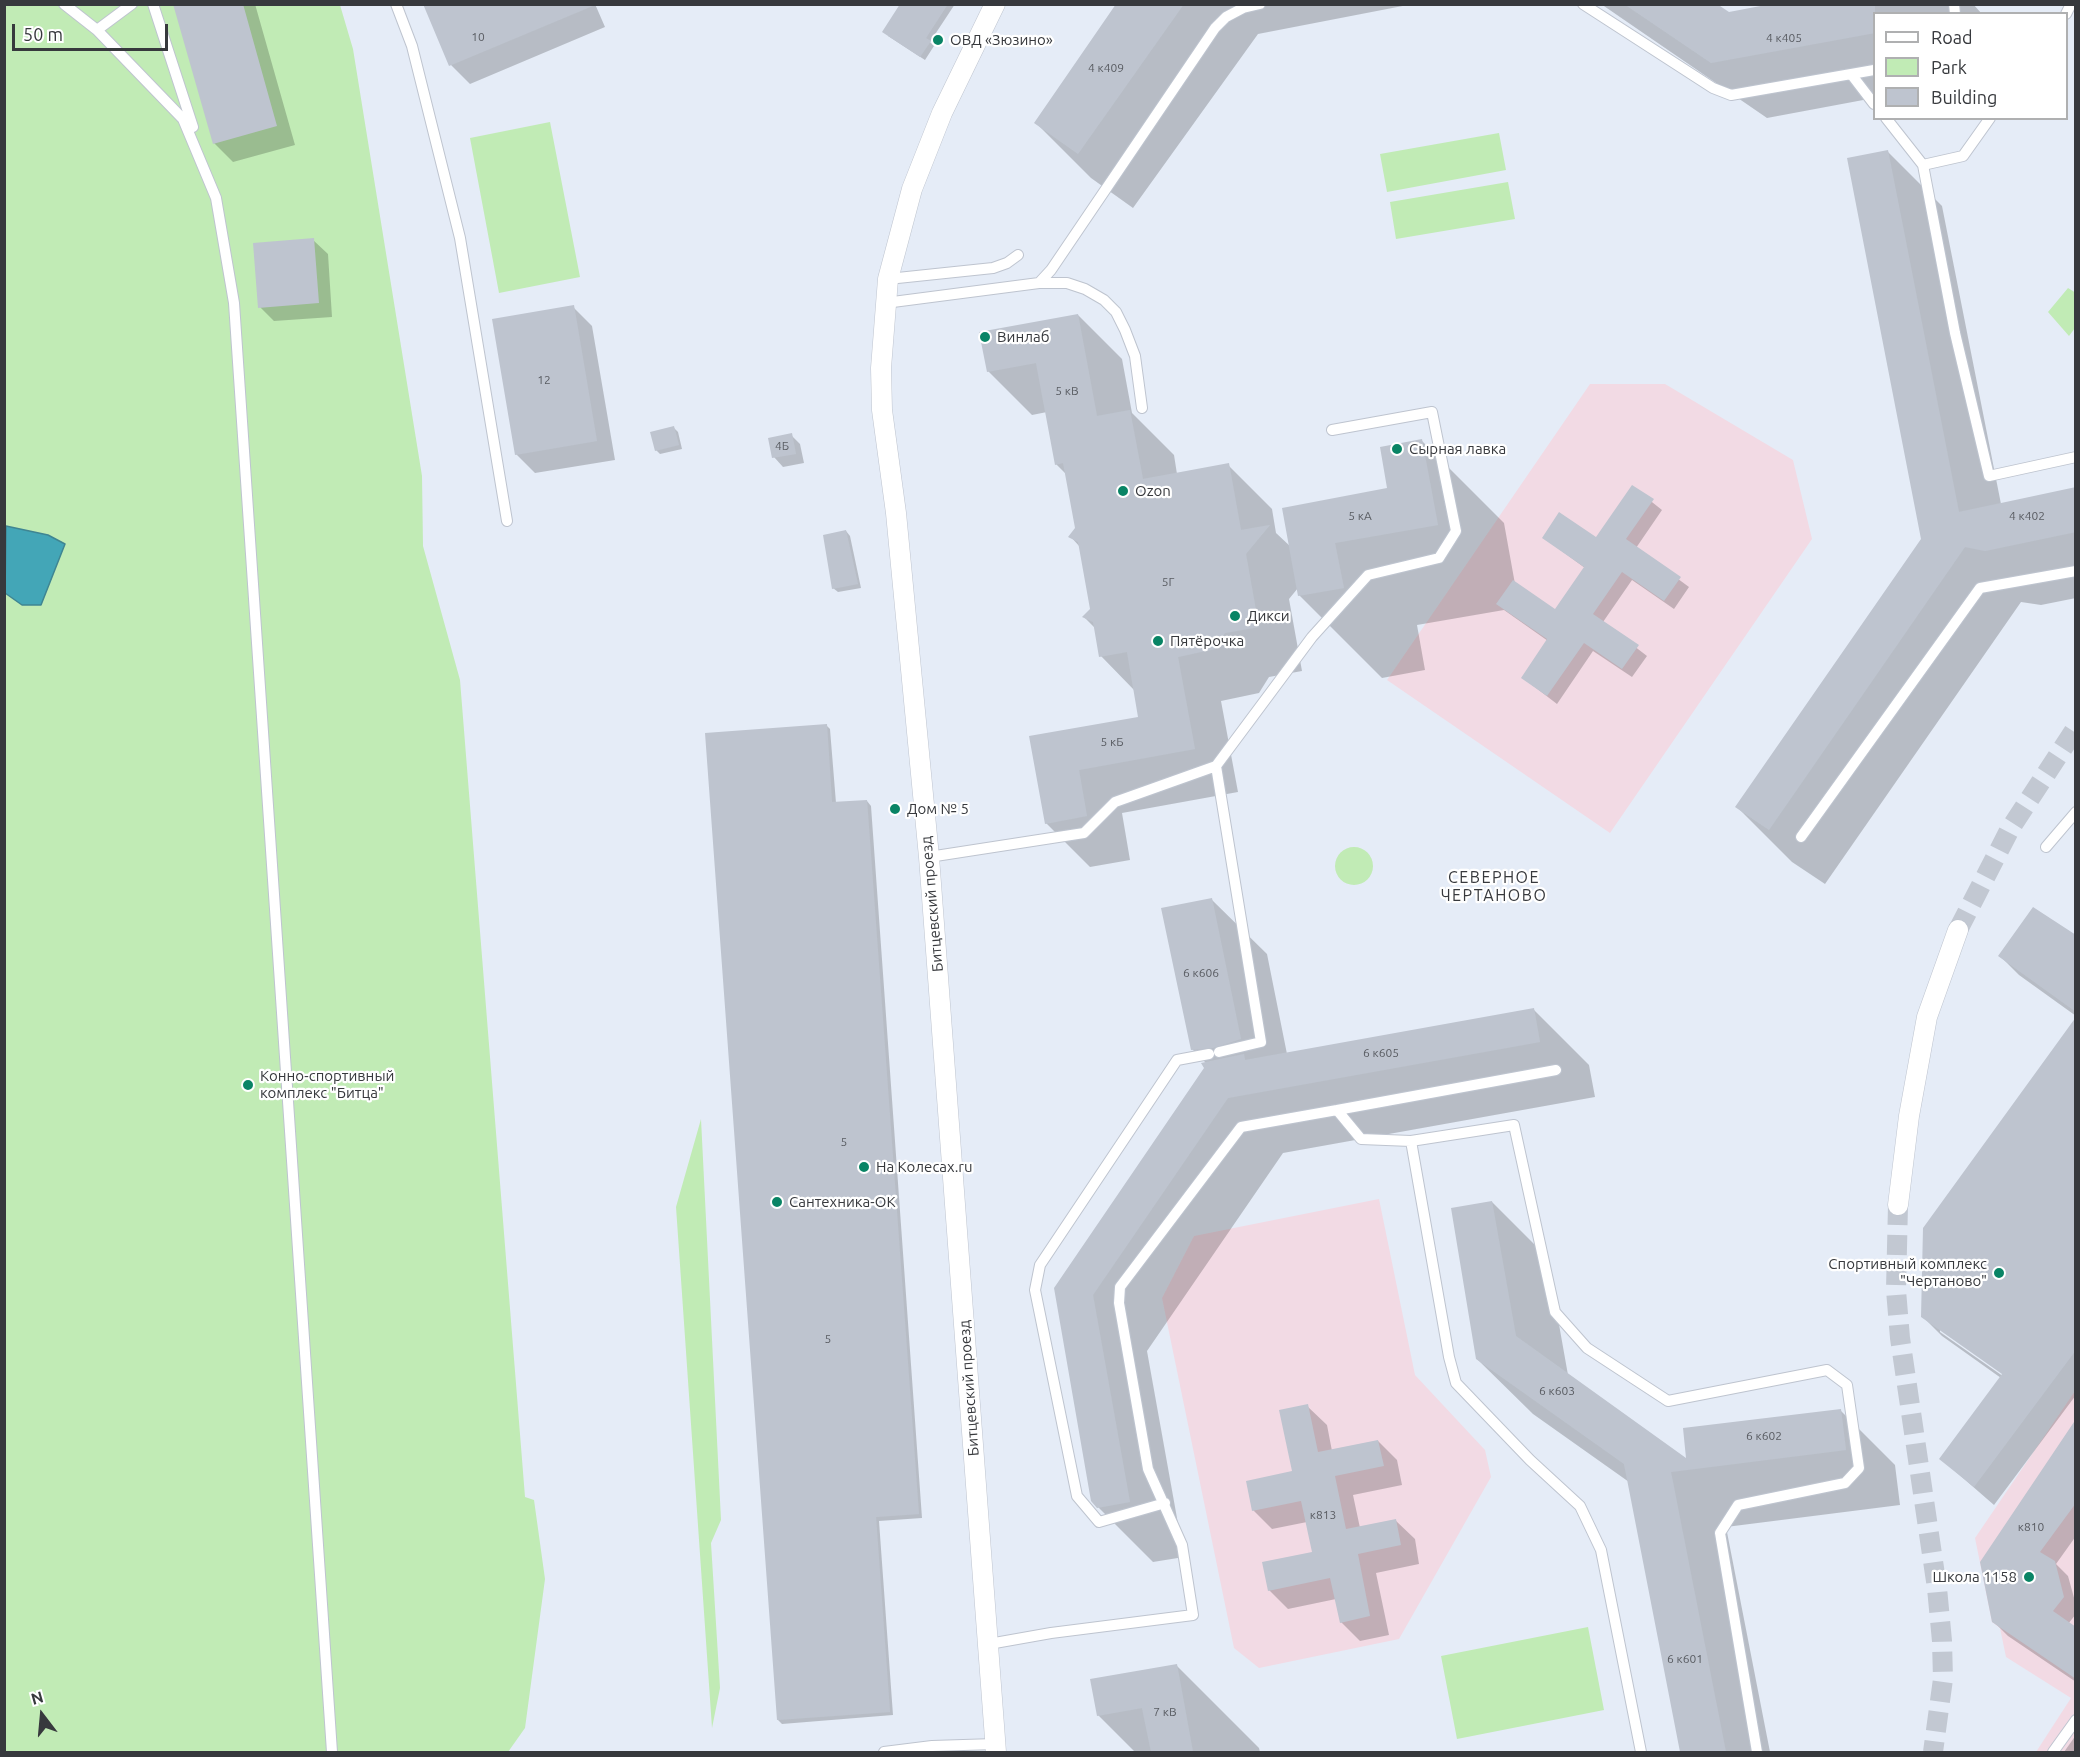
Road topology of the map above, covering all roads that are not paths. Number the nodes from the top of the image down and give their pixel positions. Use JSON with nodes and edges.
{"nodes":[{"id":1,"x":64,"y":4,"type":"edge"},
{"id":2,"x":132,"y":4,"type":"edge"},
{"id":3,"x":153,"y":4,"type":"edge"},
{"id":4,"x":396,"y":4,"type":"edge"},
{"id":5,"x":995,"y":4,"type":"edge"},
{"id":6,"x":1260,"y":4,"type":"edge"},
{"id":7,"x":1583,"y":4,"type":"edge"},
{"id":8,"x":97,"y":30,"type":"junction"},
{"id":9,"x":1873,"y":70,"type":"edge"},
{"id":10,"x":1851,"y":74,"type":"junction"},
{"id":11,"x":1873,"y":102,"type":"edge"},
{"id":12,"x":1888,"y":120,"type":"edge"},
{"id":13,"x":1989,"y":120,"type":"edge"},
{"id":14,"x":1923,"y":165,"type":"junction"},
{"id":15,"x":216,"y":198,"type":"junction"},
{"id":16,"x":1018,"y":255,"type":"dead end"},
{"id":17,"x":888,"y":279,"type":"junction"},
{"id":18,"x":1039,"y":283,"type":"junction"},
{"id":19,"x":885,"y":303,"type":"junction"},
{"id":20,"x":1142,"y":408,"type":"dead end"},
{"id":21,"x":1332,"y":430,"type":"dead end"},
{"id":22,"x":2076,"y":457,"type":"edge"},
{"id":23,"x":507,"y":521,"type":"dead end"},
{"id":24,"x":2076,"y":571,"type":"edge"},
{"id":25,"x":1216,"y":766,"type":"junction"},
{"id":26,"x":2076,"y":812,"type":"edge"},
{"id":27,"x":1801,"y":837,"type":"dead end"},
{"id":28,"x":2046,"y":847,"type":"dead end"},
{"id":29,"x":929,"y":857,"type":"junction"},
{"id":30,"x":1958,"y":930,"type":"tunnel mouth"},
{"id":31,"x":1556,"y":1070,"type":"dead end"},
{"id":32,"x":1337,"y":1110,"type":"junction"},
{"id":33,"x":1411,"y":1141,"type":"junction"},
{"id":34,"x":1898,"y":1205,"type":"tunnel mouth"},
{"id":35,"x":1165,"y":1503,"type":"junction"},
{"id":36,"x":989,"y":1644,"type":"junction"},
{"id":37,"x":2076,"y":1720,"type":"edge"},
{"id":38,"x":996,"y":1748,"type":"edge"},
{"id":39,"x":332,"y":1752,"type":"edge"},
{"id":40,"x":884,"y":1752,"type":"edge"},
{"id":41,"x":1641,"y":1752,"type":"edge"},
{"id":42,"x":1757,"y":1752,"type":"edge"},
{"id":43,"x":2053,"y":1752,"type":"edge"}],
"edges":[{"from":1,"to":8,"type":"lane"},
{"from":2,"to":8,"type":"lane"},
{"from":3,"to":15,"type":"lane"},
{"from":4,"to":23,"type":"lane"},
{"from":5,"to":17,"type":"street","name":"Битцевский проезд"},
{"from":6,"to":18,"type":"lane"},
{"from":7,"to":10,"type":"lane"},
{"from":8,"to":15,"type":"lane"},
{"from":9,"to":10,"type":"lane"},
{"from":10,"to":11,"type":"lane"},
{"from":12,"to":14,"type":"lane"},
{"from":13,"to":14,"type":"lane"},
{"from":14,"to":22,"type":"lane"},
{"from":15,"to":39,"type":"lane"},
{"from":16,"to":17,"type":"lane"},
{"from":17,"to":19,"type":"street","name":"Битцевский проезд"},
{"from":18,"to":19,"type":"lane"},
{"from":18,"to":20,"type":"lane"},
{"from":19,"to":29,"type":"street","name":"Битцевский проезд"},
{"from":21,"to":25,"type":"lane"},
{"from":24,"to":27,"type":"lane"},
{"from":25,"to":29,"type":"lane"},
{"from":25,"to":35,"type":"lane"},
{"from":26,"to":28,"type":"lane"},
{"from":29,"to":36,"type":"street","name":"Битцевский проезд"},
{"from":30,"to":34,"type":"street"},
{"from":31,"to":32,"type":"lane"},
{"from":32,"to":33,"type":"lane"},
{"from":32,"to":35,"type":"lane"},
{"from":33,"to":41,"type":"lane"},
{"from":33,"to":42,"type":"lane"},
{"from":35,"to":36,"type":"lane"},
{"from":36,"to":38,"type":"street","name":"Битцевский проезд"},
{"from":37,"to":43,"type":"lane"},
{"from":38,"to":40,"type":"lane"}]}
